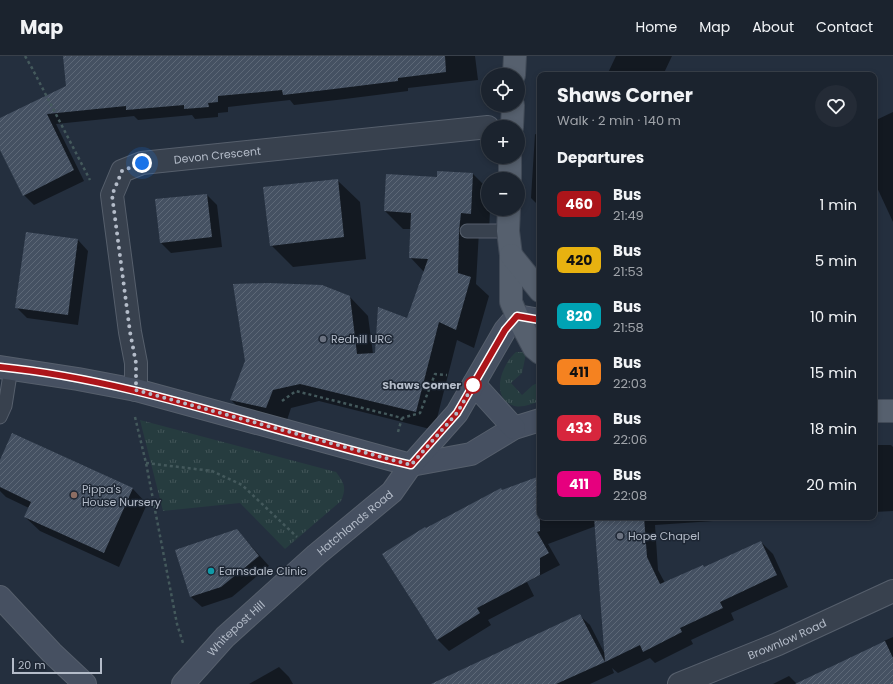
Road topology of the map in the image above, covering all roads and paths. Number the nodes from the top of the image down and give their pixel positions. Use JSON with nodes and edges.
{"nodes":[{"id":1,"x":25,"y":56,"type":"edge"},
{"id":2,"x":514,"y":56,"type":"edge"},
{"id":3,"x":514,"y":68,"type":"edge"},
{"id":4,"x":481,"y":128,"type":"edge"},
{"id":5,"x":112,"y":195,"type":"junction"},
{"id":6,"x":509,"y":216,"type":"edge"},
{"id":7,"x":467,"y":231,"type":"dead end"},
{"id":8,"x":508,"y":231,"type":"junction"},
{"id":9,"x":511,"y":255,"type":"junction"},
{"id":10,"x":537,"y":287,"type":"edge"},
{"id":11,"x":517,"y":316,"type":"junction"},
{"id":12,"x":537,"y":319,"type":"edge"},
{"id":13,"x":537,"y":350,"type":"edge"},
{"id":14,"x":5,"y":367,"type":"edge"},
{"id":15,"x":450,"y":375,"type":"dead end"},
{"id":16,"x":474,"y":384,"type":"junction"},
{"id":17,"x":136,"y":390,"type":"junction"},
{"id":18,"x":296,"y":391,"type":"dead end"},
{"id":19,"x":877,"y":411,"type":"edge"},
{"id":20,"x":893,"y":411,"type":"edge"},
{"id":21,"x":0,"y":417,"type":"edge"},
{"id":22,"x":402,"y":418,"type":"junction"},
{"id":23,"x":135,"y":419,"type":"dead end"},
{"id":24,"x":537,"y":421,"type":"edge"},
{"id":25,"x":514,"y":428,"type":"junction"},
{"id":26,"x":398,"y":432,"type":"dead end"},
{"id":27,"x":146,"y":463,"type":"junction"},
{"id":28,"x":411,"y":465,"type":"junction"},
{"id":29,"x":316,"y":555,"type":"junction"},
{"id":30,"x":292,"y":576,"type":"joint"},
{"id":31,"x":893,"y":591,"type":"edge"},
{"id":32,"x":0,"y":597,"type":"edge"},
{"id":33,"x":177,"y":624,"type":"dead end"},
{"id":34,"x":85,"y":684,"type":"edge"},
{"id":35,"x":183,"y":684,"type":"edge"},
{"id":36,"x":679,"y":684,"type":"edge"}],
"edges":[{"from":1,"to":5,"type":"path"},
{"from":2,"to":3,"type":"main road"},
{"from":4,"to":5,"type":"street","name":"Devon Crescent"},
{"from":5,"to":17,"type":"street"},
{"from":6,"to":8,"type":"main road"},
{"from":7,"to":8,"type":"lane"},
{"from":8,"to":9,"type":"main road"},
{"from":9,"to":10,"type":"main road"},
{"from":9,"to":11,"type":"main road"},
{"from":11,"to":12,"type":"main road"},
{"from":11,"to":13,"type":"main road"},
{"from":11,"to":16,"type":"main road","name":"Hatchlands Road"},
{"from":14,"to":17,"type":"main road"},
{"from":14,"to":21,"type":"lane"},
{"from":15,"to":22,"type":"path"},
{"from":16,"to":25,"type":"main road"},
{"from":16,"to":28,"type":"main road","name":"Hatchlands Road"},
{"from":17,"to":28,"type":"main road"},
{"from":18,"to":22,"type":"path"},
{"from":19,"to":20,"type":"main road"},
{"from":22,"to":26,"type":"path"},
{"from":23,"to":27,"type":"path"},
{"from":24,"to":25,"type":"main road"},
{"from":25,"to":28,"type":"main road"},
{"from":27,"to":29,"type":"path"},
{"from":27,"to":33,"type":"path"},
{"from":28,"to":29,"type":"main road","name":"Hatchlands Road"},
{"from":29,"to":30,"type":"main road","name":"Hatchlands Road"},
{"from":30,"to":35,"type":"main road","name":"Whitepost Hill"},
{"from":31,"to":36,"type":"street","name":"Brownlow Road"},
{"from":32,"to":34,"type":"main road"}]}
